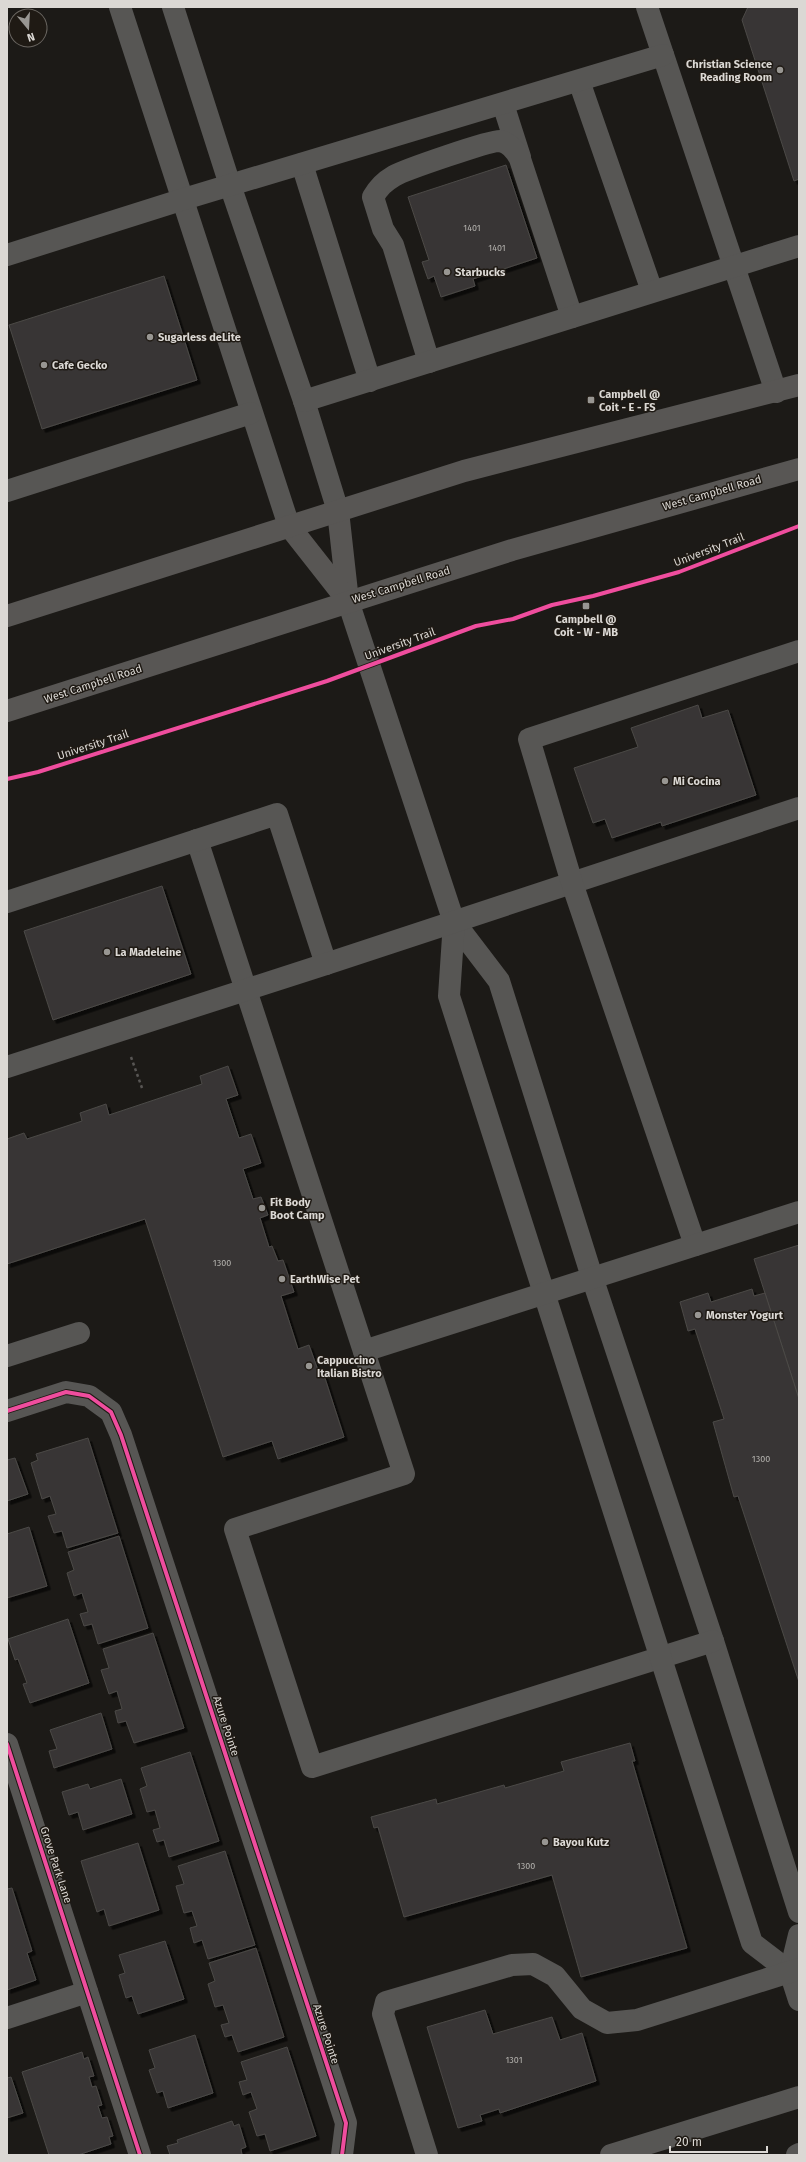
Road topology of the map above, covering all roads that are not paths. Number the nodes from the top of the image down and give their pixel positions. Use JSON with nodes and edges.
{"nodes":[{"id":1,"x":120,"y":7,"type":"edge"},
{"id":2,"x":173,"y":7,"type":"edge"},
{"id":3,"x":647,"y":7,"type":"edge"},
{"id":4,"x":663,"y":55,"type":"junction"},
{"id":5,"x":579,"y":81,"type":"junction"},
{"id":6,"x":503,"y":104,"type":"junction"},
{"id":7,"x":520,"y":159,"type":"junction"},
{"id":8,"x":302,"y":164,"type":"junction"},
{"id":9,"x":230,"y":186,"type":"junction"},
{"id":10,"x":184,"y":199,"type":"junction"},
{"id":11,"x":799,"y":246,"type":"edge"},
{"id":12,"x":7,"y":255,"type":"edge"},
{"id":13,"x":735,"y":265,"type":"junction"},
{"id":14,"x":652,"y":291,"type":"junction"},
{"id":15,"x":572,"y":317,"type":"junction"},
{"id":16,"x":429,"y":362,"type":"junction"},
{"id":17,"x":370,"y":381,"type":"junction"},
{"id":18,"x":799,"y":385,"type":"edge"},
{"id":19,"x":776,"y":392,"type":"junction"},
{"id":20,"x":304,"y":401,"type":"junction"},
{"id":21,"x":251,"y":413,"type":"junction"},
{"id":22,"x":799,"y":469,"type":"edge"},
{"id":23,"x":7,"y":491,"type":"edge"},
{"id":24,"x":338,"y":510,"type":"junction"},
{"id":25,"x":289,"y":526,"type":"junction"},
{"id":26,"x":348,"y":601,"type":"junction"},
{"id":27,"x":7,"y":616,"type":"edge"},
{"id":28,"x":799,"y":651,"type":"edge"},
{"id":29,"x":7,"y":711,"type":"edge"},
{"id":30,"x":799,"y":808,"type":"edge"},
{"id":31,"x":197,"y":840,"type":"junction"},
{"id":32,"x":572,"y":883,"type":"junction"},
{"id":33,"x":7,"y":902,"type":"edge"},
{"id":34,"x":454,"y":922,"type":"junction"},
{"id":35,"x":326,"y":964,"type":"junction"},
{"id":36,"x":245,"y":990,"type":"junction"},
{"id":37,"x":7,"y":1067,"type":"edge"},
{"id":38,"x":799,"y":1212,"type":"edge"},
{"id":39,"x":695,"y":1245,"type":"junction"},
{"id":40,"x":592,"y":1278,"type":"junction"},
{"id":41,"x":545,"y":1293,"type":"junction"},
{"id":42,"x":79,"y":1333,"type":"dead end"},
{"id":43,"x":364,"y":1352,"type":"junction"},
{"id":44,"x":7,"y":1356,"type":"edge"},
{"id":45,"x":7,"y":1411,"type":"edge"},
{"id":46,"x":713,"y":1641,"type":"junction"},
{"id":47,"x":662,"y":1656,"type":"junction"},
{"id":48,"x":7,"y":1744,"type":"edge"},
{"id":49,"x":799,"y":1912,"type":"edge"},
{"id":50,"x":799,"y":1935,"type":"edge"},
{"id":51,"x":795,"y":1971,"type":"edge"},
{"id":52,"x":87,"y":1992,"type":"junction"},
{"id":53,"x":799,"y":2000,"type":"edge"},
{"id":54,"x":7,"y":2018,"type":"edge"},
{"id":55,"x":799,"y":2097,"type":"edge"},
{"id":56,"x":140,"y":2155,"type":"edge"},
{"id":57,"x":342,"y":2155,"type":"edge"},
{"id":58,"x":427,"y":2155,"type":"edge"},
{"id":59,"x":612,"y":2155,"type":"edge"}],
"edges":[{"from":1,"to":10,"type":"street"},
{"from":2,"to":9,"type":"street"},
{"from":3,"to":4,"type":"street"},
{"from":4,"to":5,"type":"street"},
{"from":4,"to":13,"type":"street"},
{"from":5,"to":6,"type":"street"},
{"from":5,"to":14,"type":"street"},
{"from":6,"to":7,"type":"street"},
{"from":6,"to":8,"type":"street"},
{"from":7,"to":15,"type":"street"},
{"from":7,"to":16,"type":"street"},
{"from":8,"to":9,"type":"street"},
{"from":8,"to":17,"type":"street"},
{"from":9,"to":10,"type":"street"},
{"from":9,"to":20,"type":"street"},
{"from":10,"to":12,"type":"street"},
{"from":10,"to":21,"type":"street"},
{"from":11,"to":13,"type":"street"},
{"from":13,"to":14,"type":"street"},
{"from":13,"to":19,"type":"street"},
{"from":14,"to":15,"type":"street"},
{"from":15,"to":16,"type":"street"},
{"from":16,"to":17,"type":"street"},
{"from":17,"to":20,"type":"street"},
{"from":18,"to":19,"type":"main road"},
{"from":19,"to":24,"type":"main road"},
{"from":20,"to":24,"type":"street"},
{"from":21,"to":23,"type":"street"},
{"from":21,"to":25,"type":"street"},
{"from":22,"to":26,"type":"main road","name":"West Campbell Road"},
{"from":24,"to":25,"type":"main road"},
{"from":24,"to":26,"type":"main road"},
{"from":25,"to":26,"type":"main road"},
{"from":25,"to":27,"type":"main road"},
{"from":26,"to":29,"type":"main road","name":"West Campbell Road"},
{"from":26,"to":34,"type":"street"},
{"from":28,"to":32,"type":"street"},
{"from":30,"to":32,"type":"street"},
{"from":31,"to":33,"type":"street"},
{"from":31,"to":35,"type":"street"},
{"from":31,"to":36,"type":"street"},
{"from":32,"to":34,"type":"street"},
{"from":32,"to":39,"type":"street"},
{"from":34,"to":35,"type":"street"},
{"from":34,"to":40,"type":"street"},
{"from":34,"to":41,"type":"street"},
{"from":35,"to":36,"type":"street"},
{"from":36,"to":37,"type":"street"},
{"from":36,"to":43,"type":"street"},
{"from":38,"to":39,"type":"street"},
{"from":39,"to":40,"type":"street"},
{"from":40,"to":41,"type":"street"},
{"from":40,"to":46,"type":"street"},
{"from":41,"to":43,"type":"street"},
{"from":41,"to":47,"type":"street"},
{"from":42,"to":44,"type":"street"},
{"from":43,"to":47,"type":"street"},
{"from":45,"to":57,"type":"street","name":"Azure Pointe"},
{"from":46,"to":47,"type":"street"},
{"from":46,"to":49,"type":"street"},
{"from":47,"to":51,"type":"street"},
{"from":48,"to":52,"type":"street","name":"Grove Park Lane"},
{"from":50,"to":51,"type":"street"},
{"from":51,"to":53,"type":"street"},
{"from":51,"to":58,"type":"street"},
{"from":52,"to":54,"type":"street"},
{"from":52,"to":56,"type":"street"},
{"from":55,"to":59,"type":"street"}]}
